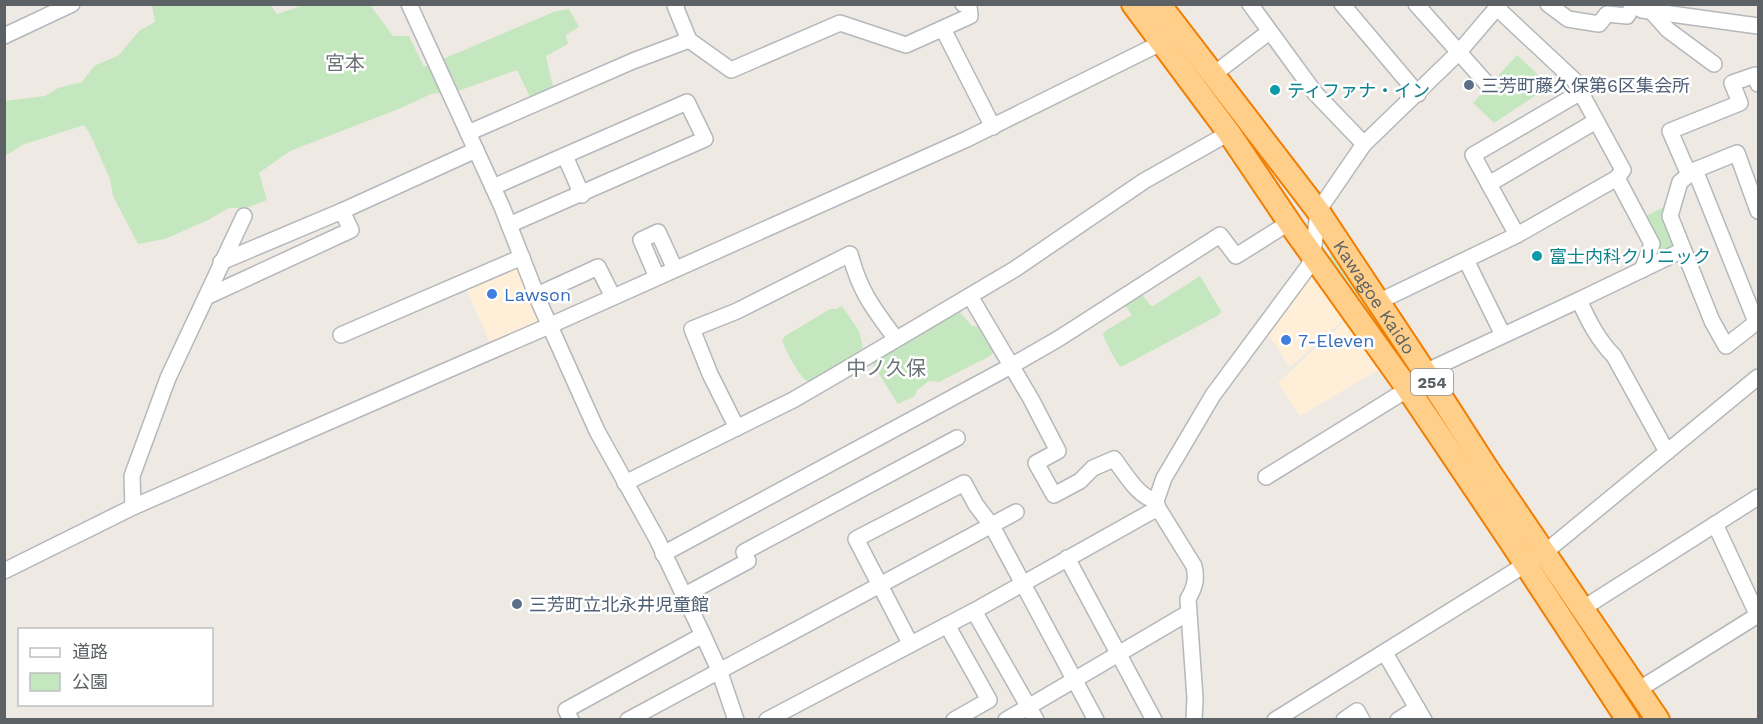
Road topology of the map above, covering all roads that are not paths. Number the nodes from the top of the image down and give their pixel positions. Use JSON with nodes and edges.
{"nodes":[{"id":1,"x":72,"y":4,"type":"edge"},
{"id":2,"x":409,"y":4,"type":"edge"},
{"id":3,"x":677,"y":4,"type":"edge"},
{"id":4,"x":963,"y":4,"type":"edge"},
{"id":5,"x":1133,"y":4,"type":"edge"},
{"id":6,"x":1159,"y":4,"type":"edge"},
{"id":7,"x":1250,"y":4,"type":"edge"},
{"id":8,"x":1342,"y":4,"type":"edge"},
{"id":9,"x":1416,"y":4,"type":"edge"},
{"id":10,"x":1548,"y":4,"type":"edge"},
{"id":11,"x":1632,"y":5,"type":"edge"},
{"id":12,"x":1498,"y":6,"type":"edge"},
{"id":13,"x":1652,"y":12,"type":"junction"},
{"id":14,"x":1758,"y":26,"type":"edge"},
{"id":15,"x":943,"y":29,"type":"junction"},
{"id":16,"x":1269,"y":32,"type":"junction"},
{"id":17,"x":1182,"y":34,"type":"junction"},
{"id":18,"x":4,"y":36,"type":"edge"},
{"id":19,"x":689,"y":40,"type":"junction"},
{"id":20,"x":1160,"y":43,"type":"junction"},
{"id":21,"x":1459,"y":52,"type":"junction"},
{"id":22,"x":1714,"y":64,"type":"dead end"},
{"id":23,"x":1214,"y":75,"type":"junction"},
{"id":24,"x":1758,"y":84,"type":"edge"},
{"id":25,"x":1488,"y":85,"type":"dead end"},
{"id":26,"x":1581,"y":92,"type":"junction"},
{"id":27,"x":1418,"y":94,"type":"junction"},
{"id":28,"x":1596,"y":120,"type":"junction"},
{"id":29,"x":993,"y":127,"type":"junction"},
{"id":30,"x":468,"y":133,"type":"junction"},
{"id":31,"x":1229,"y":133,"type":"junction"},
{"id":32,"x":1365,"y":144,"type":"junction"},
{"id":33,"x":476,"y":150,"type":"junction"},
{"id":34,"x":565,"y":156,"type":"junction"},
{"id":35,"x":1692,"y":173,"type":"junction"},
{"id":36,"x":1617,"y":178,"type":"junction"},
{"id":37,"x":1489,"y":184,"type":"junction"},
{"id":38,"x":493,"y":187,"type":"junction"},
{"id":39,"x":582,"y":195,"type":"junction"},
{"id":40,"x":1758,"y":210,"type":"edge"},
{"id":41,"x":342,"y":211,"type":"junction"},
{"id":42,"x":1318,"y":211,"type":"junction"},
{"id":43,"x":244,"y":216,"type":"dead end"},
{"id":44,"x":1290,"y":222,"type":"junction"},
{"id":45,"x":509,"y":225,"type":"junction"},
{"id":46,"x":1517,"y":235,"type":"junction"},
{"id":47,"x":1683,"y":250,"type":"junction"},
{"id":48,"x":1313,"y":255,"type":"junction"},
{"id":49,"x":522,"y":256,"type":"junction"},
{"id":50,"x":1466,"y":260,"type":"junction"},
{"id":51,"x":221,"y":262,"type":"junction"},
{"id":52,"x":675,"y":269,"type":"junction"},
{"id":53,"x":1642,"y":270,"type":"junction"},
{"id":54,"x":657,"y":277,"type":"junction"},
{"id":55,"x":537,"y":295,"type":"junction"},
{"id":56,"x":970,"y":296,"type":"junction"},
{"id":57,"x":206,"y":297,"type":"junction"},
{"id":58,"x":613,"y":297,"type":"junction"},
{"id":59,"x":1579,"y":300,"type":"junction"},
{"id":60,"x":1378,"y":302,"type":"junction"},
{"id":61,"x":1757,"y":322,"type":"edge"},
{"id":62,"x":550,"y":325,"type":"junction"},
{"id":63,"x":341,"y":335,"type":"dead end"},
{"id":64,"x":1503,"y":335,"type":"junction"},
{"id":65,"x":896,"y":339,"type":"junction"},
{"id":66,"x":1011,"y":366,"type":"junction"},
{"id":67,"x":1425,"y":372,"type":"junction"},
{"id":68,"x":1758,"y":380,"type":"edge"},
{"id":69,"x":1408,"y":389,"type":"junction"},
{"id":70,"x":737,"y":428,"type":"junction"},
{"id":71,"x":957,"y":438,"type":"dead end"},
{"id":72,"x":1667,"y":452,"type":"junction"},
{"id":73,"x":1266,"y":477,"type":"dead end"},
{"id":74,"x":625,"y":483,"type":"junction"},
{"id":75,"x":1758,"y":497,"type":"edge"},
{"id":76,"x":1157,"y":505,"type":"junction"},
{"id":77,"x":133,"y":507,"type":"junction"},
{"id":78,"x":1017,"y":512,"type":"dead end"},
{"id":79,"x":1715,"y":524,"type":"junction"},
{"id":80,"x":992,"y":526,"type":"junction"},
{"id":81,"x":663,"y":554,"type":"junction"},
{"id":82,"x":1067,"y":558,"type":"junction"},
{"id":83,"x":1535,"y":559,"type":"junction"},
{"id":84,"x":4,"y":571,"type":"edge"},
{"id":85,"x":880,"y":585,"type":"junction"},
{"id":86,"x":1022,"y":585,"type":"junction"},
{"id":87,"x":683,"y":596,"type":"junction"},
{"id":88,"x":1582,"y":609,"type":"junction"},
{"id":89,"x":974,"y":611,"type":"junction"},
{"id":90,"x":1188,"y":613,"type":"junction"},
{"id":91,"x":1758,"y":615,"type":"edge"},
{"id":92,"x":947,"y":626,"type":"junction"},
{"id":93,"x":703,"y":635,"type":"junction"},
{"id":94,"x":910,"y":644,"type":"junction"},
{"id":95,"x":1385,"y":653,"type":"junction"},
{"id":96,"x":1120,"y":654,"type":"junction"},
{"id":97,"x":719,"y":670,"type":"junction"},
{"id":98,"x":1075,"y":680,"type":"junction"},
{"id":99,"x":1638,"y":690,"type":"junction"},
{"id":100,"x":1032,"y":713,"type":"edge"},
{"id":101,"x":1420,"y":714,"type":"edge"},
{"id":102,"x":571,"y":720,"type":"edge"},
{"id":103,"x":628,"y":720,"type":"edge"},
{"id":104,"x":736,"y":720,"type":"edge"},
{"id":105,"x":767,"y":720,"type":"edge"},
{"id":106,"x":954,"y":720,"type":"edge"},
{"id":107,"x":1006,"y":720,"type":"edge"},
{"id":108,"x":1096,"y":720,"type":"edge"},
{"id":109,"x":1154,"y":720,"type":"edge"},
{"id":110,"x":1194,"y":720,"type":"edge"},
{"id":111,"x":1275,"y":720,"type":"edge"},
{"id":112,"x":1344,"y":720,"type":"edge"},
{"id":113,"x":1362,"y":720,"type":"edge"},
{"id":114,"x":1398,"y":720,"type":"edge"},
{"id":115,"x":1628,"y":720,"type":"edge"},
{"id":116,"x":1658,"y":720,"type":"edge"}],
"edges":[{"from":1,"to":18,"type":"street"},
{"from":2,"to":30,"type":"street"},
{"from":3,"to":19,"type":"street"},
{"from":4,"to":15,"type":"street"},
{"from":5,"to":20,"type":"highway","name":"Kawagoe Kaido","number":"254"},
{"from":6,"to":17,"type":"highway","name":"Kawagoe Kaido","number":"254"},
{"from":7,"to":16,"type":"street"},
{"from":8,"to":27,"type":"street"},
{"from":9,"to":21,"type":"street"},
{"from":10,"to":11,"type":"street"},
{"from":11,"to":13,"type":"street"},
{"from":12,"to":21,"type":"street"},
{"from":12,"to":26,"type":"street"},
{"from":13,"to":14,"type":"street"},
{"from":13,"to":22,"type":"street"},
{"from":15,"to":19,"type":"street"},
{"from":15,"to":29,"type":"street"},
{"from":16,"to":23,"type":"street"},
{"from":16,"to":32,"type":"street"},
{"from":17,"to":20,"type":"street"},
{"from":17,"to":23,"type":"highway","name":"Kawagoe Kaido","number":"254"},
{"from":19,"to":30,"type":"street"},
{"from":20,"to":29,"type":"street"},
{"from":20,"to":31,"type":"highway","name":"Kawagoe Kaido","number":"254"},
{"from":21,"to":25,"type":"street"},
{"from":21,"to":27,"type":"street"},
{"from":23,"to":42,"type":"highway","name":"Kawagoe Kaido","number":"254"},
{"from":24,"to":35,"type":"street"},
{"from":26,"to":28,"type":"street"},
{"from":26,"to":37,"type":"street"},
{"from":27,"to":32,"type":"street"},
{"from":28,"to":36,"type":"street"},
{"from":28,"to":37,"type":"street"},
{"from":29,"to":52,"type":"street"},
{"from":30,"to":33,"type":"street"},
{"from":31,"to":44,"type":"highway","name":"Kawagoe Kaido","number":"254"},
{"from":31,"to":56,"type":"street"},
{"from":32,"to":42,"type":"street"},
{"from":33,"to":38,"type":"street"},
{"from":33,"to":41,"type":"street"},
{"from":34,"to":38,"type":"street"},
{"from":34,"to":39,"type":"street"},
{"from":34,"to":39,"type":"street"},
{"from":35,"to":40,"type":"street"},
{"from":35,"to":47,"type":"street"},
{"from":35,"to":61,"type":"street"},
{"from":36,"to":46,"type":"street"},
{"from":36,"to":53,"type":"street"},
{"from":37,"to":46,"type":"street"},
{"from":38,"to":45,"type":"street"},
{"from":39,"to":45,"type":"street"},
{"from":41,"to":51,"type":"street"},
{"from":41,"to":57,"type":"street"},
{"from":42,"to":48,"type":"street"},
{"from":42,"to":60,"type":"highway","name":"Kawagoe Kaido","number":"254"},
{"from":43,"to":51,"type":"street"},
{"from":44,"to":48,"type":"highway","name":"Kawagoe Kaido","number":"254"},
{"from":44,"to":66,"type":"street"},
{"from":45,"to":49,"type":"street"},
{"from":46,"to":50,"type":"street"},
{"from":47,"to":53,"type":"street"},
{"from":47,"to":61,"type":"street"},
{"from":48,"to":69,"type":"highway","name":"Kawagoe Kaido","number":"254"},
{"from":48,"to":76,"type":"street"},
{"from":49,"to":55,"type":"street"},
{"from":49,"to":63,"type":"street"},
{"from":50,"to":60,"type":"street"},
{"from":50,"to":64,"type":"street"},
{"from":51,"to":57,"type":"street"},
{"from":52,"to":54,"type":"street"},
{"from":52,"to":54,"type":"street"},
{"from":53,"to":59,"type":"street"},
{"from":54,"to":58,"type":"street"},
{"from":55,"to":58,"type":"street"},
{"from":55,"to":62,"type":"street"},
{"from":56,"to":65,"type":"street"},
{"from":56,"to":66,"type":"street"},
{"from":57,"to":77,"type":"street"},
{"from":58,"to":62,"type":"street"},
{"from":59,"to":64,"type":"street"},
{"from":59,"to":72,"type":"street"},
{"from":60,"to":67,"type":"highway","name":"Kawagoe Kaido","number":"254"},
{"from":62,"to":74,"type":"street"},
{"from":62,"to":77,"type":"street"},
{"from":64,"to":67,"type":"street"},
{"from":65,"to":70,"type":"street"},
{"from":65,"to":70,"type":"street"},
{"from":66,"to":76,"type":"street"},
{"from":66,"to":81,"type":"street"},
{"from":67,"to":83,"type":"highway","name":"Kawagoe Kaido","number":"254"},
{"from":68,"to":72,"type":"street"},
{"from":69,"to":73,"type":"street"},
{"from":69,"to":83,"type":"highway","name":"Kawagoe Kaido","number":"254"},
{"from":70,"to":74,"type":"street"},
{"from":71,"to":87,"type":"street"},
{"from":72,"to":83,"type":"street"},
{"from":74,"to":81,"type":"street"},
{"from":75,"to":79,"type":"street"},
{"from":76,"to":82,"type":"street"},
{"from":76,"to":90,"type":"street"},
{"from":77,"to":84,"type":"street"},
{"from":78,"to":80,"type":"street"},
{"from":79,"to":88,"type":"street"},
{"from":79,"to":91,"type":"street"},
{"from":80,"to":85,"type":"street"},
{"from":80,"to":85,"type":"street"},
{"from":80,"to":86,"type":"street"},
{"from":81,"to":87,"type":"street"},
{"from":82,"to":86,"type":"street"},
{"from":82,"to":96,"type":"street"},
{"from":83,"to":88,"type":"highway","name":"Kawagoe Kaido","number":"254"},
{"from":83,"to":95,"type":"street"},
{"from":83,"to":115,"type":"highway","name":"Kawagoe Kaido","number":"254"},
{"from":85,"to":94,"type":"street"},
{"from":85,"to":97,"type":"street"},
{"from":86,"to":89,"type":"street"},
{"from":86,"to":98,"type":"street"},
{"from":87,"to":93,"type":"street"},
{"from":88,"to":99,"type":"highway","name":"Kawagoe Kaido","number":"254"},
{"from":89,"to":92,"type":"street"},
{"from":89,"to":100,"type":"street"},
{"from":90,"to":96,"type":"street"},
{"from":90,"to":110,"type":"street"},
{"from":91,"to":99,"type":"street"},
{"from":92,"to":94,"type":"street"},
{"from":92,"to":106,"type":"street"},
{"from":93,"to":97,"type":"street"},
{"from":93,"to":102,"type":"street"},
{"from":94,"to":105,"type":"street"},
{"from":95,"to":101,"type":"street"},
{"from":95,"to":111,"type":"street"},
{"from":96,"to":98,"type":"street"},
{"from":96,"to":109,"type":"street"},
{"from":97,"to":103,"type":"street"},
{"from":97,"to":104,"type":"street"},
{"from":98,"to":100,"type":"street"},
{"from":98,"to":108,"type":"street"},
{"from":99,"to":116,"type":"highway","name":"Kawagoe Kaido","number":"254"},
{"from":100,"to":107,"type":"street"},
{"from":101,"to":114,"type":"street"},
{"from":112,"to":113,"type":"street"}]}
